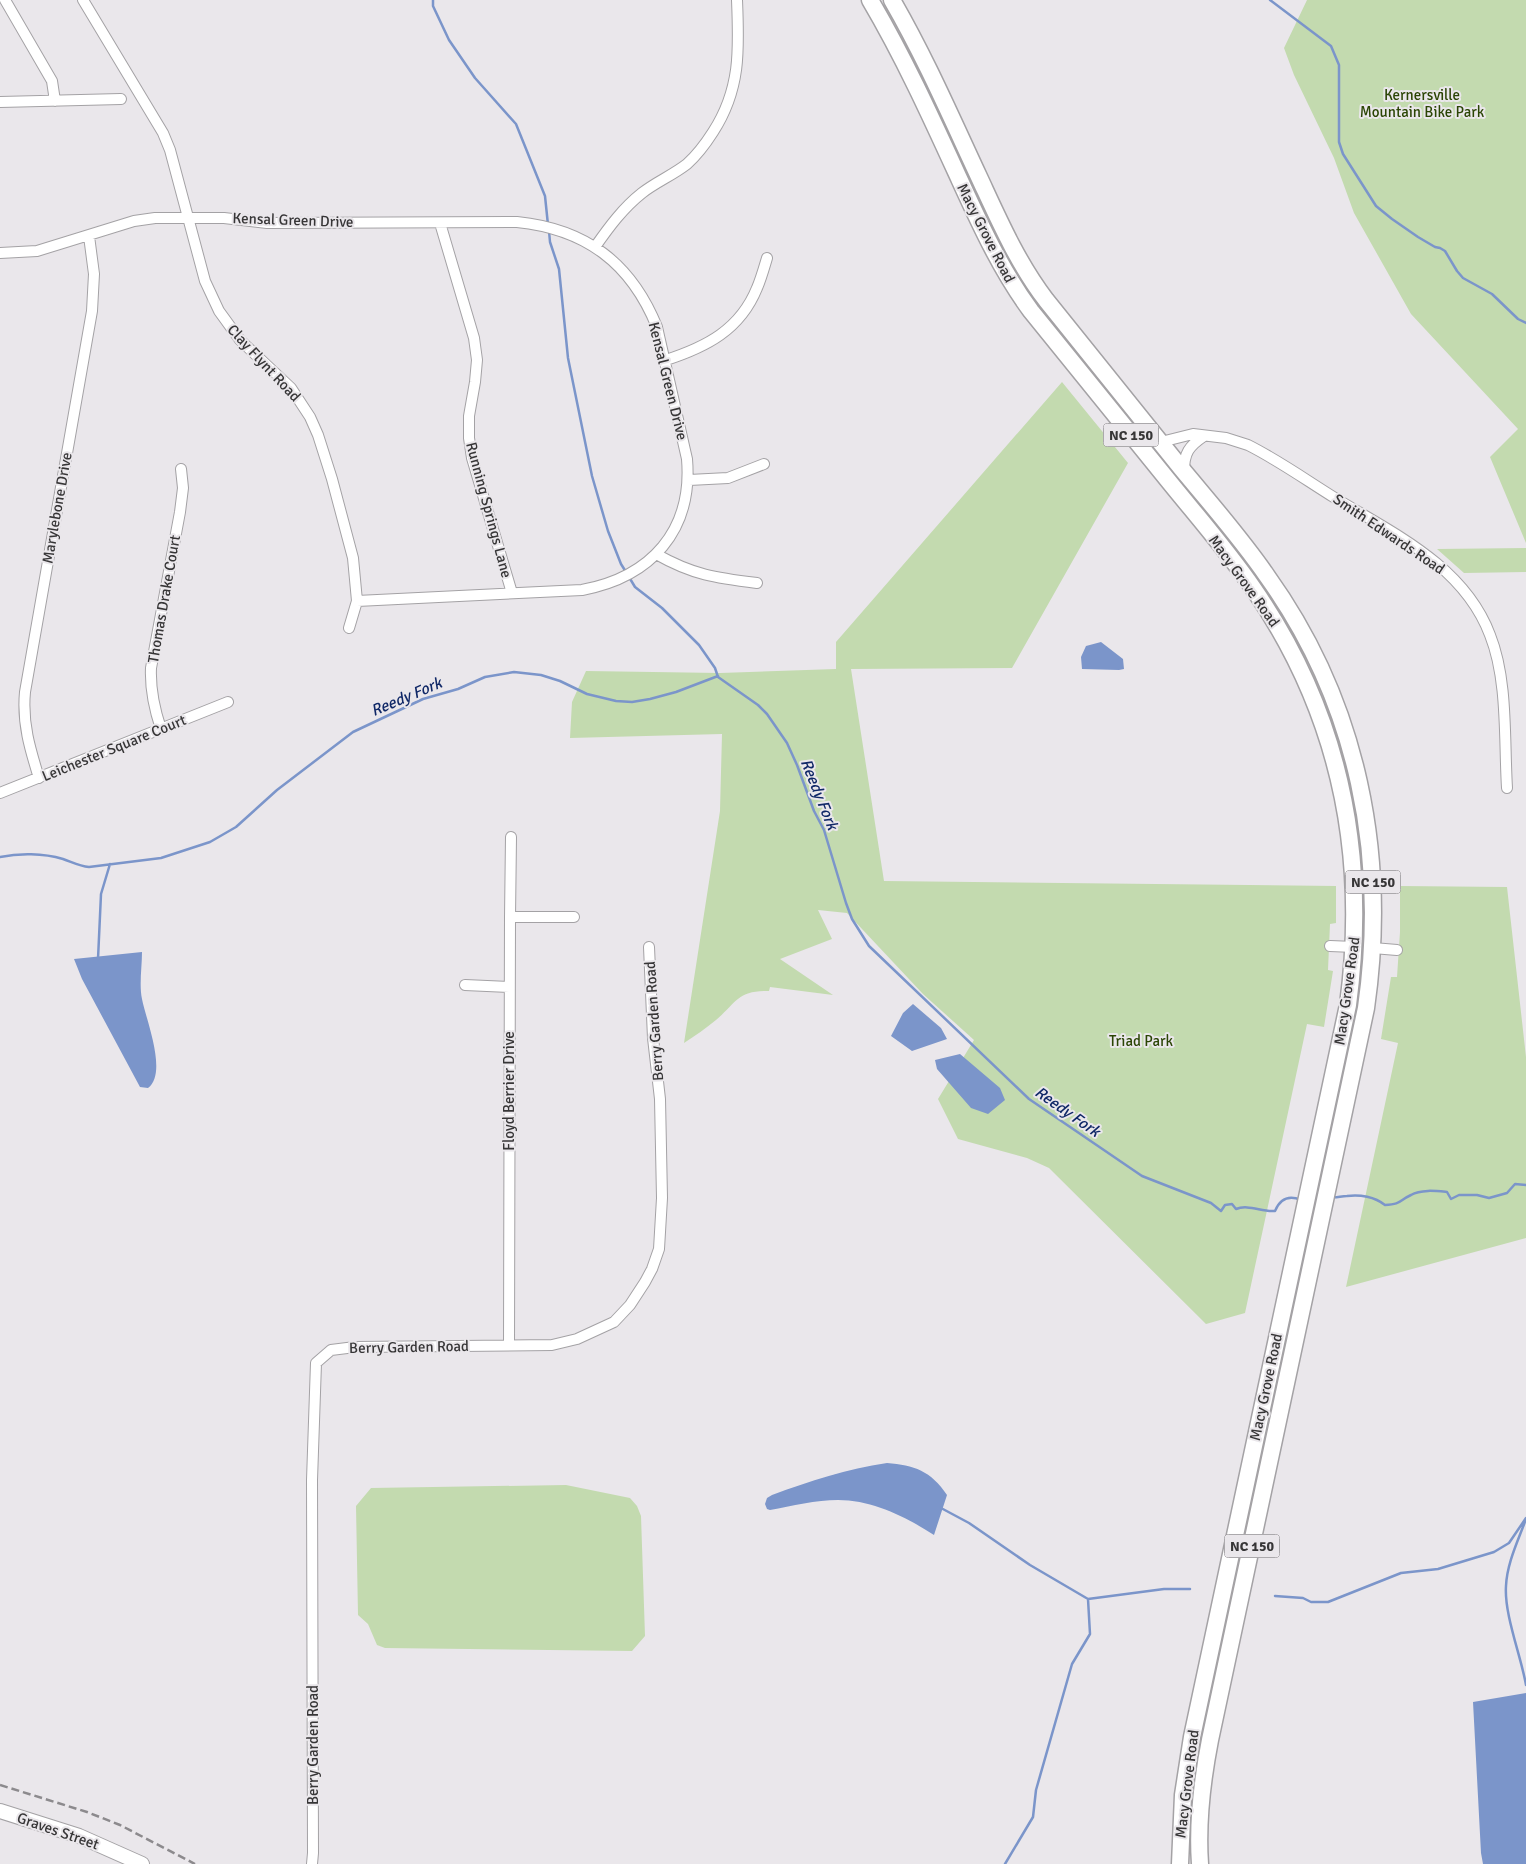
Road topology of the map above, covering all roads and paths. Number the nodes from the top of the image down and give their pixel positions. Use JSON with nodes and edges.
{"nodes":[{"id":1,"x":5,"y":0,"type":"edge"},
{"id":2,"x":83,"y":0,"type":"edge"},
{"id":3,"x":737,"y":0,"type":"edge"},
{"id":4,"x":870,"y":0,"type":"edge"},
{"id":5,"x":892,"y":0,"type":"edge"},
{"id":6,"x":121,"y":99,"type":"dead end"},
{"id":7,"x":56,"y":101,"type":"junction"},
{"id":8,"x":0,"y":102,"type":"edge"},
{"id":9,"x":931,"y":117,"type":"junction"},
{"id":10,"x":996,"y":215,"type":"junction"},
{"id":11,"x":188,"y":218,"type":"junction"},
{"id":12,"x":440,"y":222,"type":"junction"},
{"id":13,"x":89,"y":236,"type":"junction"},
{"id":14,"x":595,"y":248,"type":"junction"},
{"id":15,"x":0,"y":254,"type":"edge"},
{"id":16,"x":767,"y":258,"type":"dead end"},
{"id":17,"x":666,"y":360,"type":"junction"},
{"id":18,"x":1204,"y":436,"type":"junction"},
{"id":19,"x":1161,"y":442,"type":"junction"},
{"id":20,"x":764,"y":464,"type":"dead end"},
{"id":21,"x":1156,"y":465,"type":"junction"},
{"id":22,"x":182,"y":469,"type":"dead end"},
{"id":23,"x":1184,"y":472,"type":"junction"},
{"id":24,"x":689,"y":480,"type":"junction"},
{"id":25,"x":656,"y":554,"type":"junction"},
{"id":26,"x":1253,"y":556,"type":"junction"},
{"id":27,"x":757,"y":583,"type":"dead end"},
{"id":28,"x":512,"y":594,"type":"junction"},
{"id":29,"x":357,"y":601,"type":"junction"},
{"id":30,"x":348,"y":628,"type":"dead end"},
{"id":31,"x":228,"y":702,"type":"dead end"},
{"id":32,"x":161,"y":729,"type":"junction"},
{"id":33,"x":39,"y":778,"type":"junction"},
{"id":34,"x":1507,"y":788,"type":"dead end"},
{"id":35,"x":0,"y":793,"type":"edge"},
{"id":36,"x":1348,"y":819,"type":"junction"},
{"id":37,"x":511,"y":837,"type":"dead end"},
{"id":38,"x":510,"y":917,"type":"junction"},
{"id":39,"x":574,"y":917,"type":"dead end"},
{"id":40,"x":1330,"y":946,"type":"dead end"},
{"id":41,"x":649,"y":947,"type":"dead end"},
{"id":42,"x":1354,"y":947,"type":"junction"},
{"id":43,"x":1373,"y":948,"type":"junction"},
{"id":44,"x":1397,"y":950,"type":"dead end"},
{"id":45,"x":465,"y":985,"type":"dead end"},
{"id":46,"x":510,"y":987,"type":"junction"},
{"id":47,"x":1347,"y":1100,"type":"junction"},
{"id":48,"x":509,"y":1345,"type":"junction"},
{"id":49,"x":1217,"y":1618,"type":"junction"},
{"id":50,"x":1217,"y":1709,"type":"junction"},
{"id":51,"x":0,"y":1812,"type":"edge"},
{"id":52,"x":142,"y":1864,"type":"edge"},
{"id":53,"x":312,"y":1864,"type":"edge"},
{"id":54,"x":1180,"y":1864,"type":"edge"},
{"id":55,"x":1200,"y":1864,"type":"edge"}],
"edges":[{"from":1,"to":7,"type":"street"},
{"from":2,"to":11,"type":"street","name":"Clay Flynt Road"},
{"from":3,"to":14,"type":"street"},
{"from":4,"to":9,"type":"main road","name":"Macy Grove Road","number":"NC 150"},
{"from":5,"to":10,"type":"main road","name":"Macy Grove Road","number":"NC 150"},
{"from":6,"to":7,"type":"street"},
{"from":7,"to":8,"type":"street"},
{"from":9,"to":10,"type":"main road"},
{"from":9,"to":21,"type":"main road","name":"Macy Grove Road","number":"NC 150"},
{"from":10,"to":19,"type":"main road","name":"Macy Grove Road","number":"NC 150"},
{"from":11,"to":12,"type":"street","name":"Kensal Green Drive"},
{"from":11,"to":13,"type":"street","name":"Kensal Green Drive"},
{"from":11,"to":29,"type":"street","name":"Clay Flynt Road"},
{"from":12,"to":14,"type":"street","name":"Kensal Green Drive"},
{"from":12,"to":28,"type":"street","name":"Running Springs Lane"},
{"from":13,"to":15,"type":"street","name":"Kensal Green Drive"},
{"from":13,"to":33,"type":"street","name":"Marylebone Drive"},
{"from":14,"to":17,"type":"street","name":"Kensal Green Drive"},
{"from":16,"to":17,"type":"street"},
{"from":17,"to":24,"type":"street","name":"Kensal Green Drive"},
{"from":18,"to":19,"type":"street","name":"Smith Edwards Road"},
{"from":18,"to":23,"type":"street"},
{"from":18,"to":34,"type":"street","name":"Smith Edwards Road"},
{"from":19,"to":23,"type":"main road","name":"Macy Grove Road","number":"NC 150"},
{"from":20,"to":24,"type":"street"},
{"from":21,"to":26,"type":"main road"},
{"from":21,"to":36,"type":"main road","name":"Macy Grove Road","number":"NC 150"},
{"from":22,"to":32,"type":"street","name":"Thomas Drake Court"},
{"from":23,"to":26,"type":"main road","name":"Macy Grove Road","number":"NC 150"},
{"from":24,"to":25,"type":"street","name":"Kensal Green Drive"},
{"from":25,"to":27,"type":"street"},
{"from":25,"to":28,"type":"street","name":"Kensal Green Drive"},
{"from":26,"to":43,"type":"main road","name":"Macy Grove Road","number":"NC 150"},
{"from":28,"to":29,"type":"street","name":"Kensal Green Drive"},
{"from":29,"to":30,"type":"street","name":"Clay Flynt Road"},
{"from":31,"to":32,"type":"street","name":"Leichester Square Court"},
{"from":32,"to":33,"type":"street","name":"Leichester Square Court"},
{"from":33,"to":35,"type":"street","name":"Leichester Square Court"},
{"from":36,"to":42,"type":"main road","name":"Macy Grove Road","number":"NC 150"},
{"from":36,"to":43,"type":"main road"},
{"from":37,"to":38,"type":"street","name":"Floyd Berrier Drive"},
{"from":38,"to":39,"type":"street"},
{"from":38,"to":46,"type":"street","name":"Floyd Berrier Drive"},
{"from":40,"to":42,"type":"street"},
{"from":41,"to":48,"type":"street","name":"Berry Garden Road"},
{"from":42,"to":47,"type":"main road"},
{"from":42,"to":49,"type":"main road","name":"Macy Grove Road","number":"NC 150"},
{"from":43,"to":44,"type":"street"},
{"from":43,"to":47,"type":"main road","name":"Macy Grove Road","number":"NC 150"},
{"from":45,"to":46,"type":"street"},
{"from":46,"to":48,"type":"street","name":"Floyd Berrier Drive"},
{"from":47,"to":50,"type":"main road","name":"Macy Grove Road","number":"NC 150"},
{"from":48,"to":53,"type":"street","name":"Berry Garden Road"},
{"from":49,"to":50,"type":"main road"},
{"from":49,"to":54,"type":"main road","name":"Macy Grove Road","number":"NC 150"},
{"from":50,"to":55,"type":"main road","name":"Macy Grove Road","number":"NC 150"},
{"from":51,"to":52,"type":"street","name":"Graves Street"}]}
